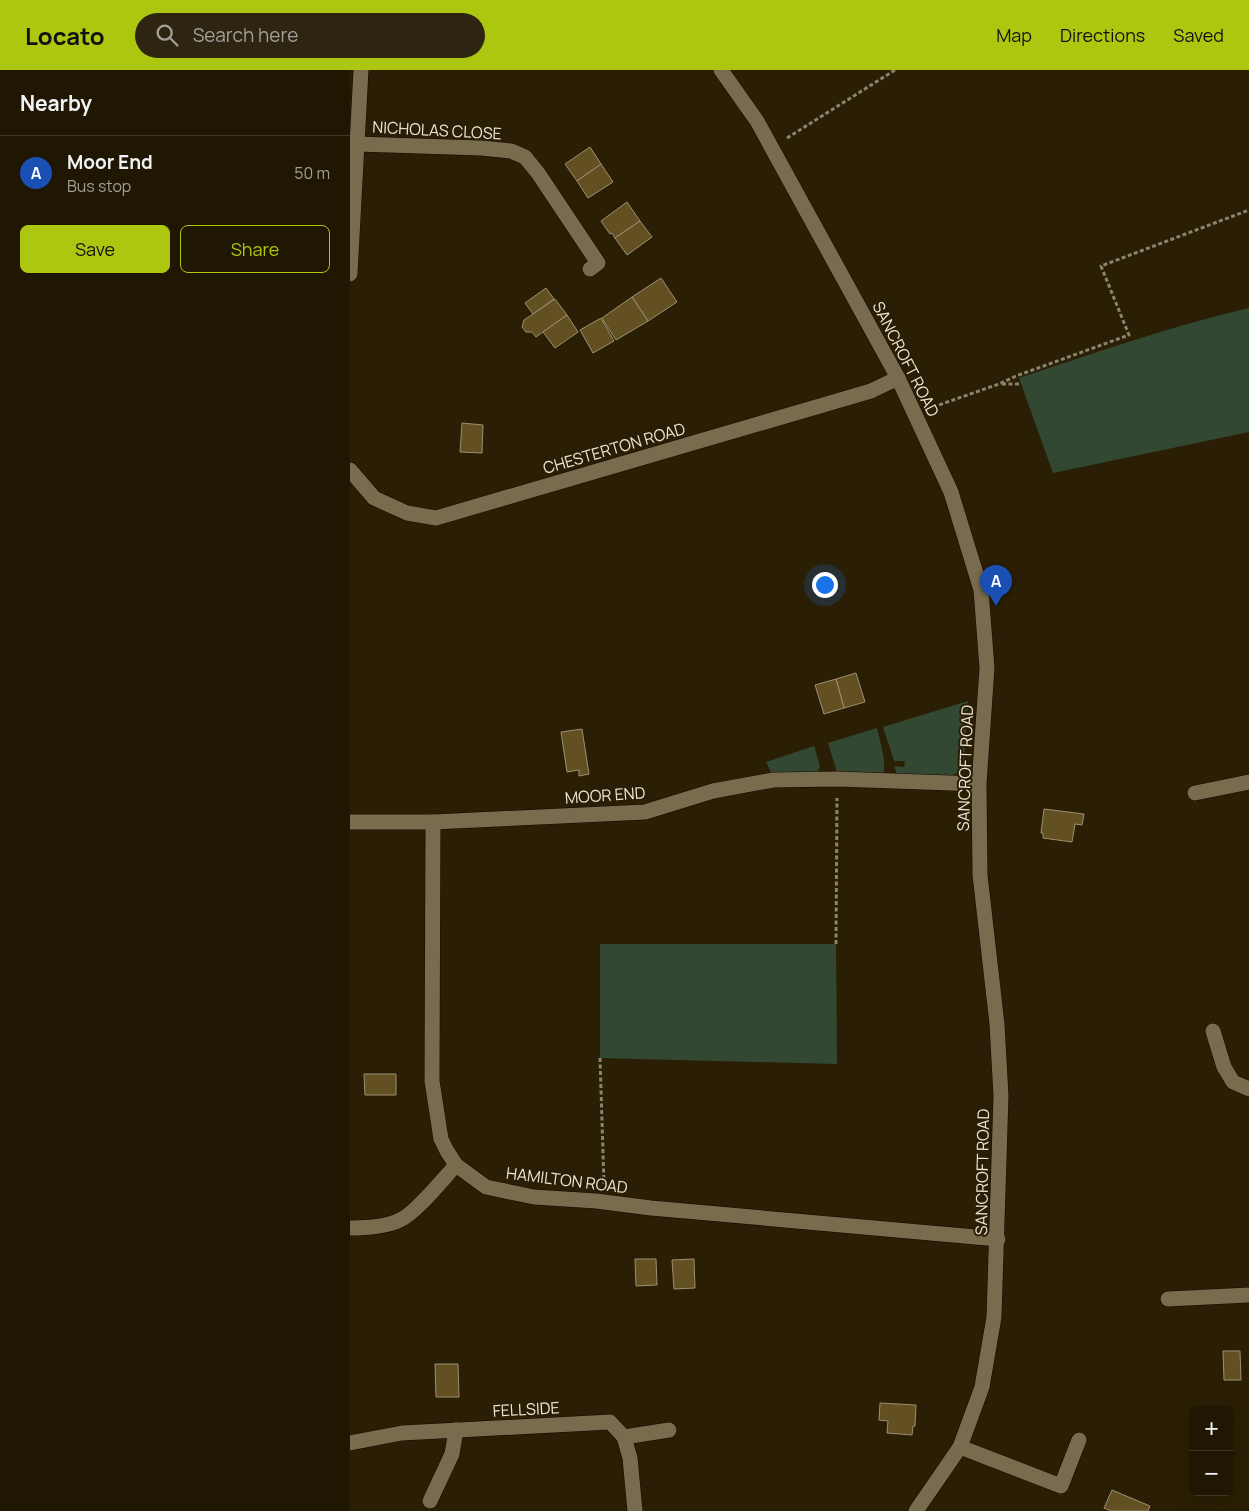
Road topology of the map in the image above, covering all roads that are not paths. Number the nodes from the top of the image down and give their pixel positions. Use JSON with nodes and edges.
{"nodes":[{"id":1,"x":361,"y":70,"type":"edge"},
{"id":2,"x":722,"y":70,"type":"edge"},
{"id":3,"x":357,"y":144,"type":"junction"},
{"id":4,"x":590,"y":268,"type":"dead end"},
{"id":5,"x":350,"y":274,"type":"edge"},
{"id":6,"x":898,"y":378,"type":"junction"},
{"id":7,"x":350,"y":470,"type":"edge"},
{"id":8,"x":1249,"y":782,"type":"edge"},
{"id":9,"x":979,"y":784,"type":"junction"},
{"id":10,"x":1195,"y":793,"type":"dead end"},
{"id":11,"x":350,"y":822,"type":"edge"},
{"id":12,"x":433,"y":822,"type":"junction"},
{"id":13,"x":1213,"y":1031,"type":"dead end"},
{"id":14,"x":1249,"y":1089,"type":"edge"},
{"id":15,"x":456,"y":1165,"type":"junction"},
{"id":16,"x":350,"y":1228,"type":"edge"},
{"id":17,"x":998,"y":1239,"type":"junction"},
{"id":18,"x":1249,"y":1296,"type":"edge"},
{"id":19,"x":1168,"y":1299,"type":"dead end"},
{"id":20,"x":456,"y":1430,"type":"junction"},
{"id":21,"x":669,"y":1430,"type":"dead end"},
{"id":22,"x":624,"y":1437,"type":"junction"},
{"id":23,"x":1079,"y":1440,"type":"dead end"},
{"id":24,"x":350,"y":1443,"type":"edge"},
{"id":25,"x":960,"y":1447,"type":"junction"},
{"id":26,"x":430,"y":1501,"type":"dead end"},
{"id":27,"x":635,"y":1511,"type":"edge"},
{"id":28,"x":916,"y":1511,"type":"edge"}],
"edges":[{"from":1,"to":3,"type":"street"},
{"from":2,"to":6,"type":"street","name":"SANCROFT ROAD"},
{"from":3,"to":4,"type":"street","name":"NICHOLAS CLOSE"},
{"from":3,"to":5,"type":"street"},
{"from":6,"to":7,"type":"street","name":"CHESTERTON ROAD"},
{"from":6,"to":9,"type":"street","name":"SANCROFT ROAD"},
{"from":8,"to":10,"type":"street"},
{"from":9,"to":12,"type":"street","name":"MOOR END"},
{"from":9,"to":17,"type":"street","name":"SANCROFT ROAD"},
{"from":11,"to":12,"type":"street","name":"MOOR END"},
{"from":12,"to":15,"type":"street","name":"HAMILTON ROAD"},
{"from":13,"to":14,"type":"street"},
{"from":15,"to":16,"type":"street"},
{"from":15,"to":17,"type":"street","name":"HAMILTON ROAD"},
{"from":17,"to":25,"type":"street","name":"SANCROFT ROAD"},
{"from":18,"to":19,"type":"street"},
{"from":20,"to":22,"type":"street","name":"FELLSIDE"},
{"from":20,"to":24,"type":"street","name":"FELLSIDE"},
{"from":20,"to":26,"type":"street"},
{"from":21,"to":22,"type":"street"},
{"from":22,"to":27,"type":"street"},
{"from":23,"to":25,"type":"street"},
{"from":25,"to":28,"type":"street","name":"SANCROFT ROAD"}]}
